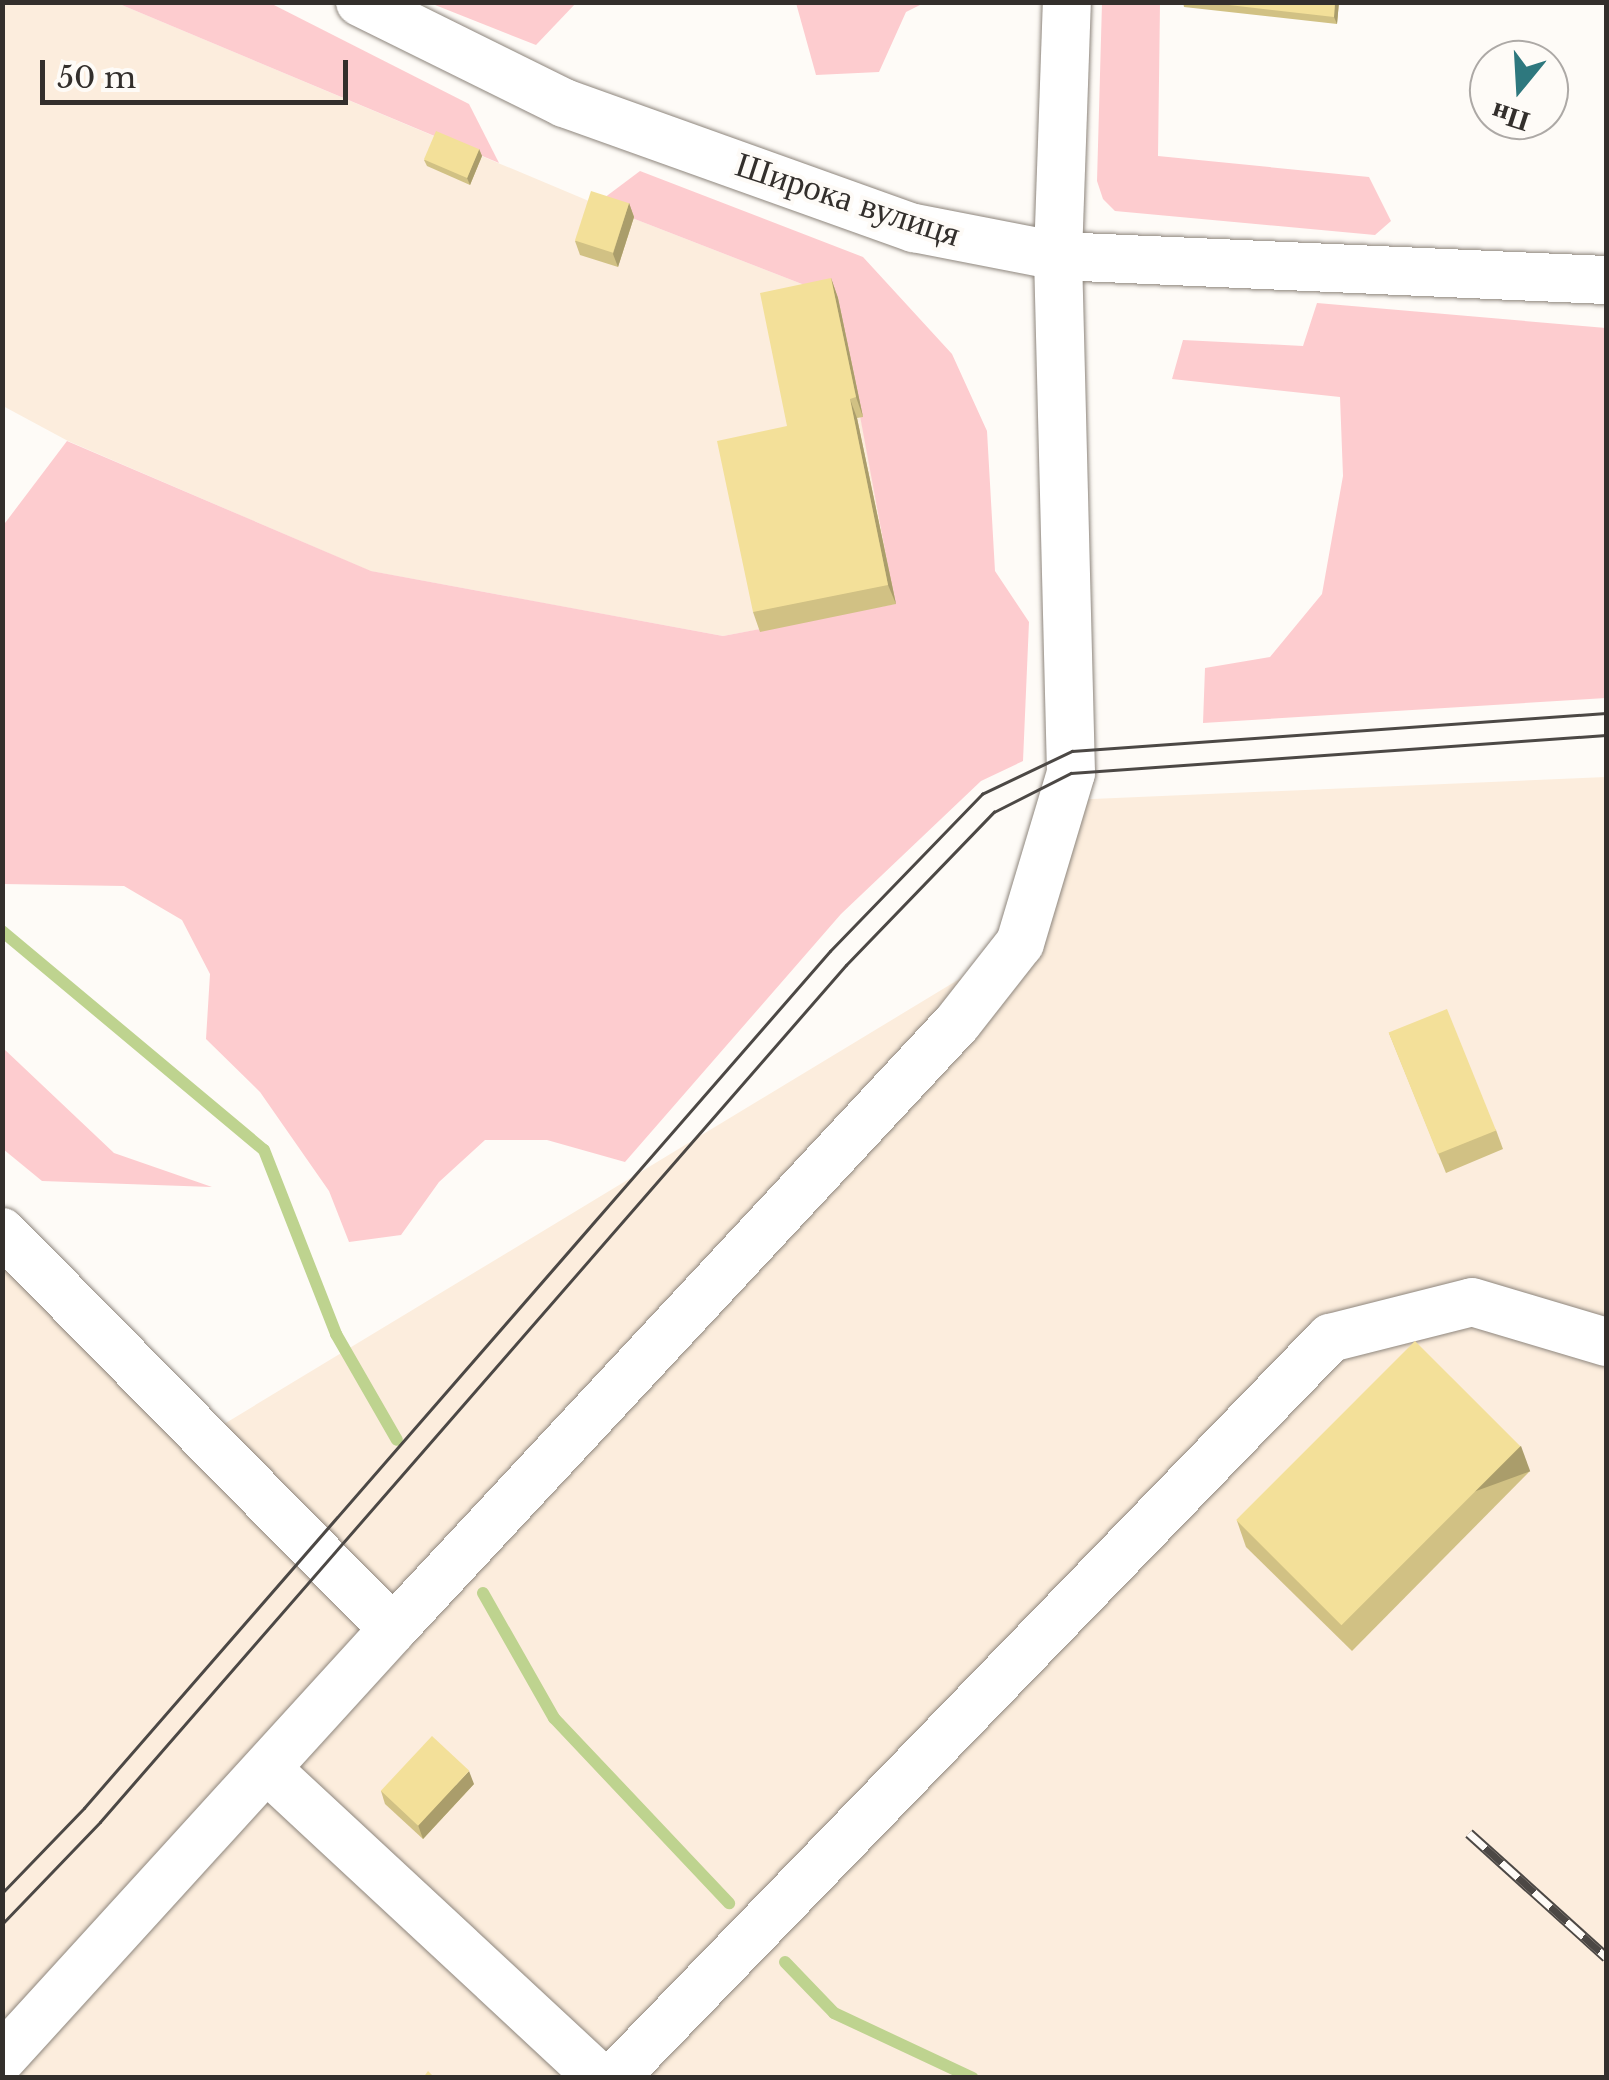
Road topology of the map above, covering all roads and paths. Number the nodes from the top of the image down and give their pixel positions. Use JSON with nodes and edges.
{"nodes":[{"id":1,"x":360,"y":2,"type":"edge"},
{"id":2,"x":1067,"y":2,"type":"edge"},
{"id":3,"x":1058,"y":256,"type":"junction"},
{"id":4,"x":1606,"y":280,"type":"edge"},
{"id":5,"x":2,"y":1232,"type":"edge"},
{"id":6,"x":1606,"y":1342,"type":"edge"},
{"id":7,"x":393,"y":1629,"type":"junction"},
{"id":8,"x":267,"y":1769,"type":"junction"},
{"id":9,"x":2,"y":2058,"type":"edge"},
{"id":10,"x":600,"y":2078,"type":"edge"},
{"id":11,"x":614,"y":2078,"type":"edge"}],
"edges":[{"from":1,"to":3,"type":"street","name":"Широка вулиця"},
{"from":2,"to":3,"type":"street"},
{"from":3,"to":4,"type":"street","name":"Широка вулиця"},
{"from":3,"to":7,"type":"street"},
{"from":5,"to":7,"type":"street"},
{"from":6,"to":11,"type":"street"},
{"from":7,"to":8,"type":"street"},
{"from":8,"to":9,"type":"street"},
{"from":8,"to":10,"type":"street"}]}
